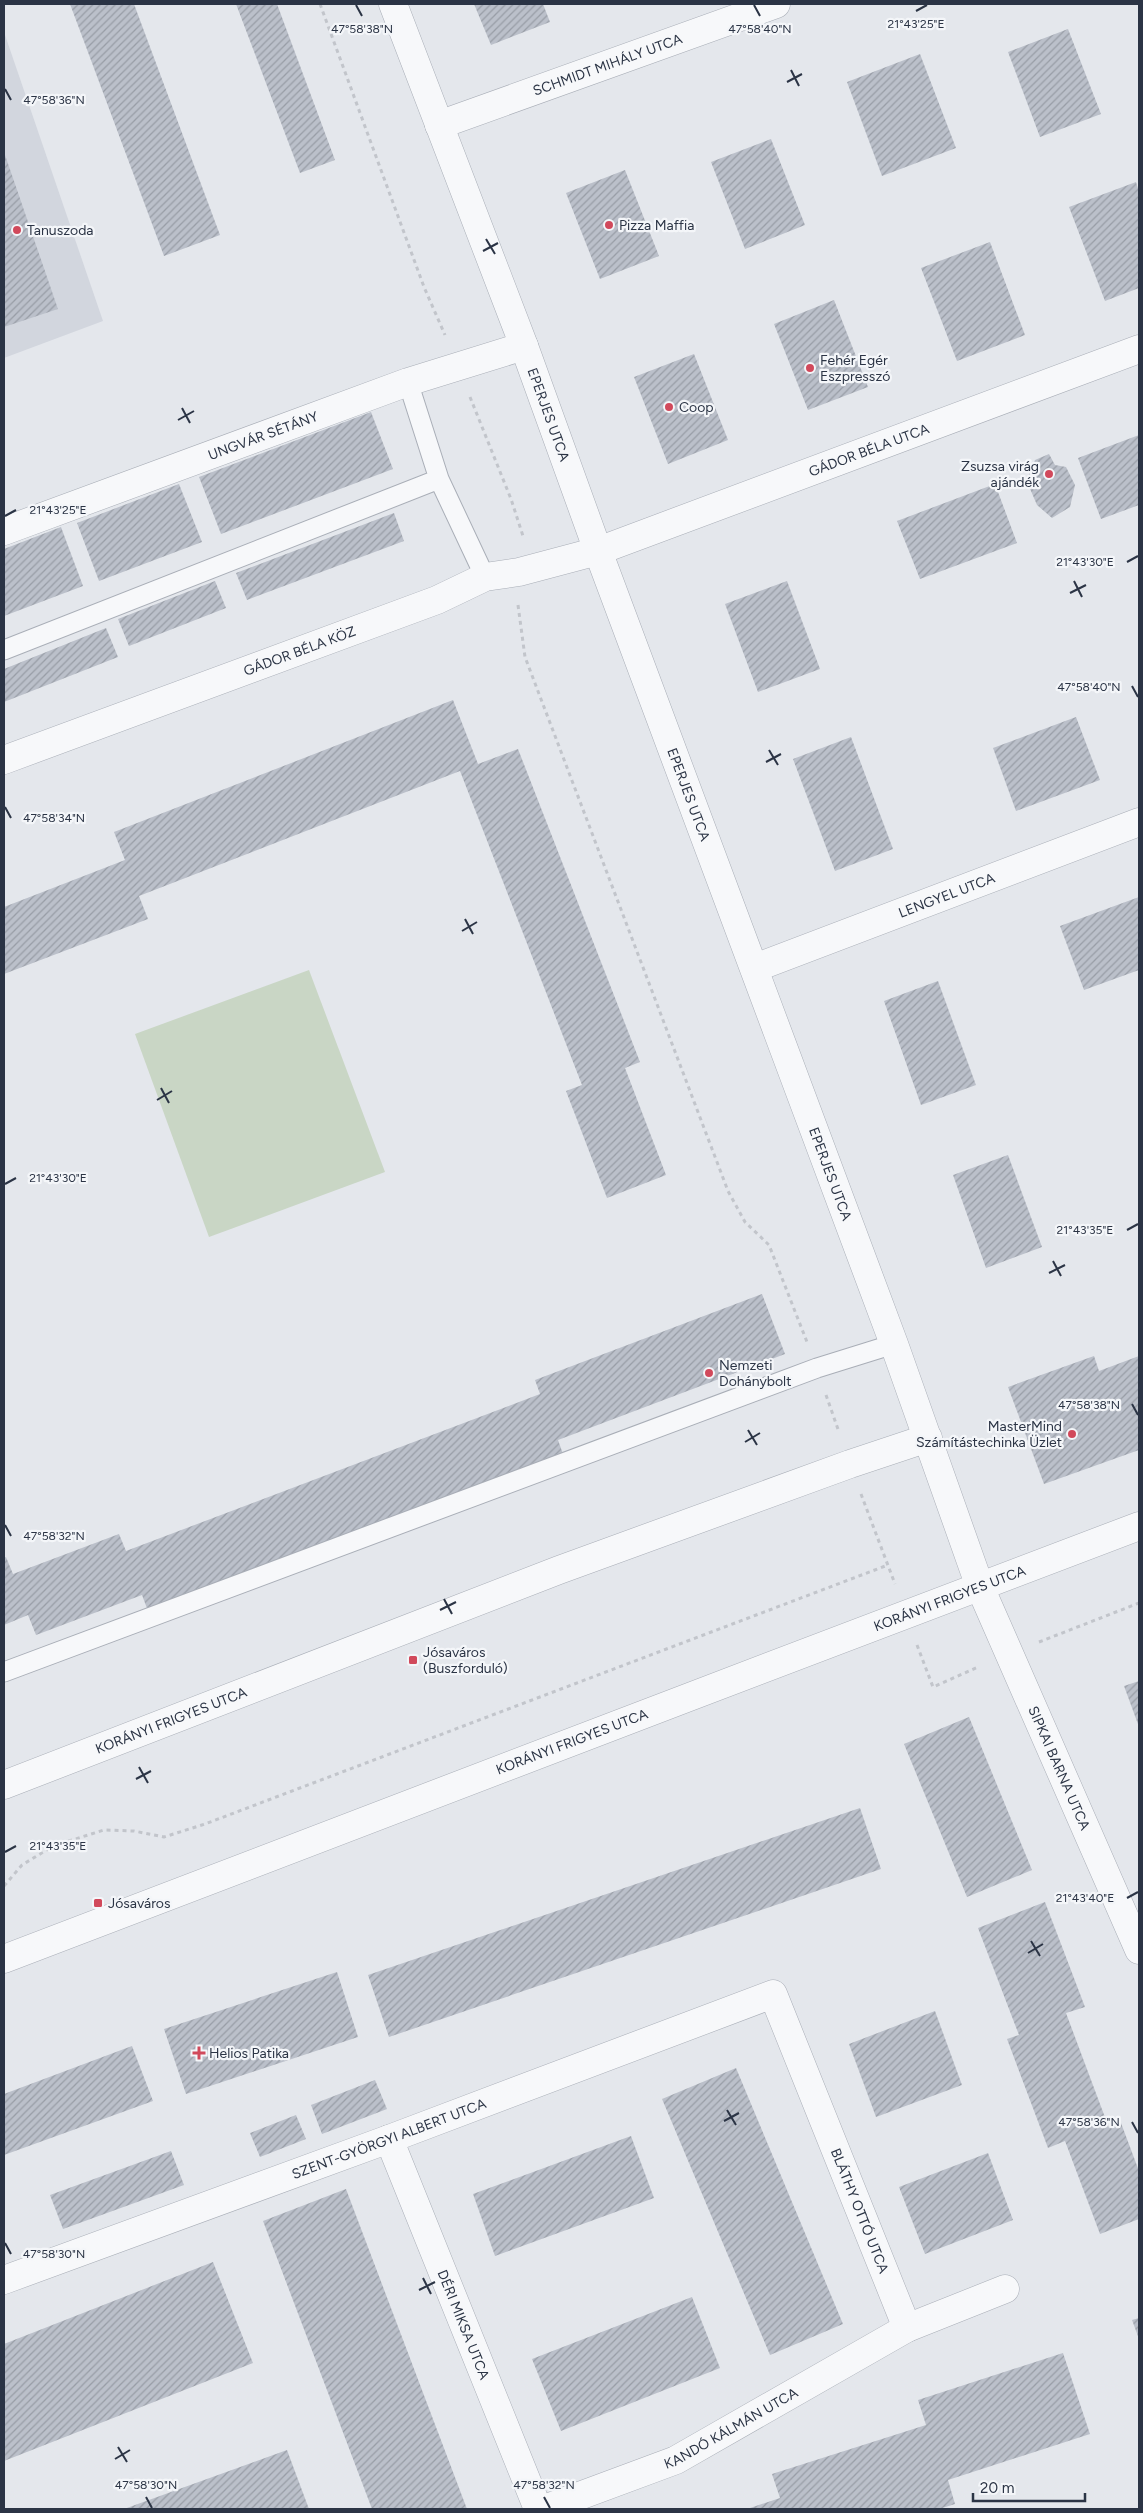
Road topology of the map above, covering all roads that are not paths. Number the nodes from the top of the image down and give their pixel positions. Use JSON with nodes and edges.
{"nodes":[{"id":1,"x":393,"y":4,"type":"edge"},
{"id":2,"x":776,"y":4,"type":"edge"},
{"id":3,"x":440,"y":126,"type":"junction"},
{"id":4,"x":524,"y":346,"type":"junction"},
{"id":5,"x":1139,"y":349,"type":"edge"},
{"id":6,"x":408,"y":382,"type":"junction"},
{"id":7,"x":439,"y":479,"type":"junction"},
{"id":8,"x":4,"y":531,"type":"edge"},
{"id":9,"x":598,"y":551,"type":"junction"},
{"id":10,"x":485,"y":577,"type":"junction"},
{"id":11,"x":4,"y":650,"type":"edge"},
{"id":12,"x":4,"y":760,"type":"edge"},
{"id":13,"x":1139,"y":822,"type":"edge"},
{"id":14,"x":755,"y":968,"type":"junction"},
{"id":15,"x":894,"y":1344,"type":"junction"},
{"id":16,"x":928,"y":1438,"type":"junction"},
{"id":17,"x":1139,"y":1526,"type":"edge"},
{"id":18,"x":980,"y":1587,"type":"junction"},
{"id":19,"x":4,"y":1672,"type":"edge"},
{"id":20,"x":4,"y":1785,"type":"edge"},
{"id":21,"x":1139,"y":1950,"type":"edge"},
{"id":22,"x":4,"y":1958,"type":"edge"},
{"id":23,"x":774,"y":1994,"type":"joint"},
{"id":24,"x":389,"y":2139,"type":"junction"},
{"id":25,"x":4,"y":2280,"type":"edge"},
{"id":26,"x":1005,"y":2289,"type":"dead end"},
{"id":27,"x":906,"y":2328,"type":"junction"},
{"id":28,"x":538,"y":2509,"type":"edge"},
{"id":29,"x":544,"y":2509,"type":"edge"}],
"edges":[{"from":1,"to":3,"type":"street","name":"EPERJES UTCA"},
{"from":2,"to":3,"type":"street","name":"SCHMIDT MIHÁLY UTCA"},
{"from":3,"to":4,"type":"street","name":"EPERJES UTCA"},
{"from":4,"to":6,"type":"street","name":"UNGVÁR SÉTÁNY"},
{"from":4,"to":9,"type":"street","name":"EPERJES UTCA"},
{"from":5,"to":9,"type":"street","name":"GÁDOR BÉLA UTCA"},
{"from":6,"to":7,"type":"lane"},
{"from":6,"to":8,"type":"street","name":"UNGVÁR SÉTÁNY"},
{"from":7,"to":10,"type":"lane"},
{"from":7,"to":11,"type":"lane"},
{"from":9,"to":10,"type":"street","name":"GÁDOR BÉLA KÖZ"},
{"from":9,"to":14,"type":"street","name":"EPERJES UTCA"},
{"from":10,"to":12,"type":"street","name":"GÁDOR BÉLA KÖZ"},
{"from":13,"to":14,"type":"street","name":"LENGYEL UTCA"},
{"from":14,"to":15,"type":"street","name":"EPERJES UTCA"},
{"from":15,"to":16,"type":"street","name":"EPERJES UTCA"},
{"from":15,"to":19,"type":"lane"},
{"from":16,"to":18,"type":"street","name":"EPERJES UTCA"},
{"from":16,"to":20,"type":"street","name":"KORÁNYI FRIGYES UTCA"},
{"from":17,"to":18,"type":"street","name":"KORÁNYI FRIGYES UTCA"},
{"from":18,"to":21,"type":"street","name":"SIPKAI BARNA UTCA"},
{"from":18,"to":22,"type":"street","name":"KORÁNYI FRIGYES UTCA"},
{"from":23,"to":24,"type":"street","name":"SZENT-GYÖRGYI ALBERT UTCA"},
{"from":23,"to":27,"type":"street","name":"BLÁTHY OTTÓ UTCA"},
{"from":24,"to":25,"type":"street","name":"SZENT-GYÖRGYI ALBERT UTCA"},
{"from":24,"to":28,"type":"street","name":"DÉRI MIKSA UTCA"},
{"from":26,"to":27,"type":"street"},
{"from":27,"to":29,"type":"street","name":"KANDÓ KÁLMÁN UTCA"}]}
